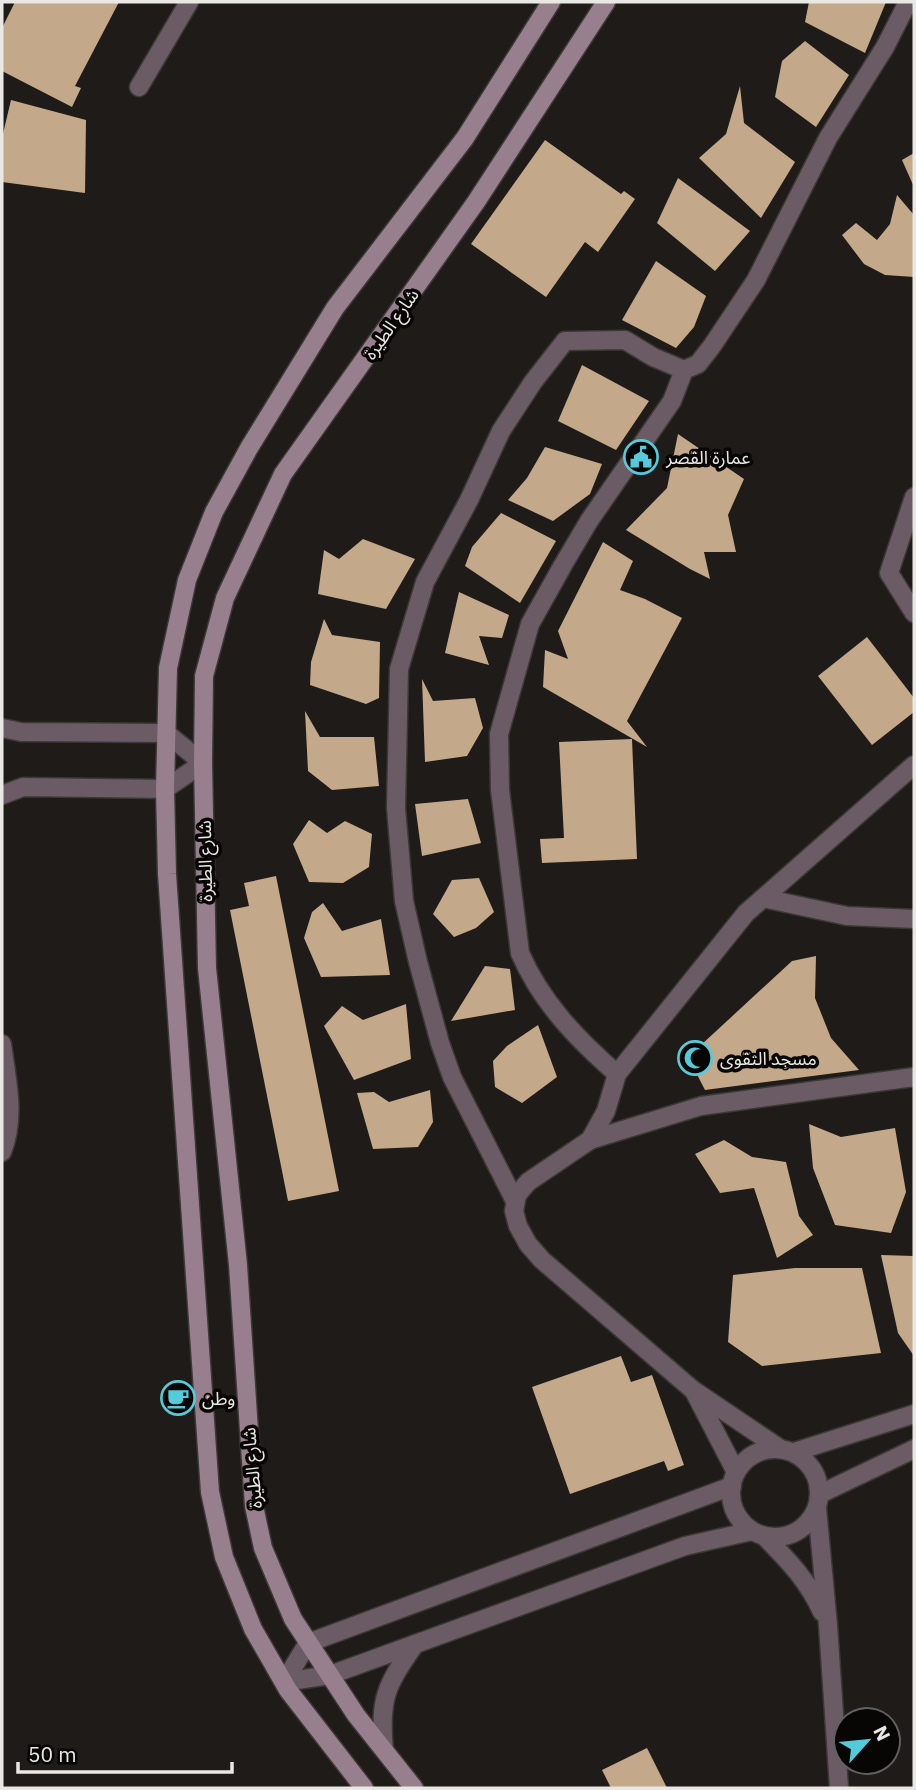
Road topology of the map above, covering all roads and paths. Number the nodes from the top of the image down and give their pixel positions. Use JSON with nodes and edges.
{"nodes":[{"id":1,"x":189,"y":2,"type":"edge"},
{"id":2,"x":551,"y":2,"type":"edge"},
{"id":3,"x":606,"y":2,"type":"edge"},
{"id":4,"x":908,"y":2,"type":"edge"},
{"id":5,"x":139,"y":87,"type":"dead end"},
{"id":6,"x":684,"y":370,"type":"junction"},
{"id":7,"x":914,"y":497,"type":"edge"},
{"id":8,"x":914,"y":613,"type":"edge"},
{"id":9,"x":2,"y":727,"type":"edge"},
{"id":10,"x":166,"y":733,"type":"junction"},
{"id":11,"x":203,"y":763,"type":"junction"},
{"id":12,"x":914,"y":765,"type":"edge"},
{"id":13,"x":165,"y":789,"type":"junction"},
{"id":14,"x":2,"y":795,"type":"edge"},
{"id":15,"x":763,"y":898,"type":"junction"},
{"id":16,"x":914,"y":919,"type":"edge"},
{"id":17,"x":2,"y":1044,"type":"edge"},
{"id":18,"x":617,"y":1074,"type":"junction"},
{"id":19,"x":914,"y":1077,"type":"edge"},
{"id":20,"x":590,"y":1140,"type":"junction"},
{"id":21,"x":2,"y":1152,"type":"edge"},
{"id":22,"x":515,"y":1201,"type":"junction"},
{"id":23,"x":693,"y":1390,"type":"junction"},
{"id":24,"x":914,"y":1414,"type":"edge"},
{"id":25,"x":914,"y":1449,"type":"edge"},
{"id":26,"x":787,"y":1450,"type":"junction"},
{"id":27,"x":734,"y":1479,"type":"junction"},
{"id":28,"x":818,"y":1501,"type":"junction"},
{"id":29,"x":759,"y":1534,"type":"junction"},
{"id":30,"x":828,"y":1625,"type":"junction"},
{"id":31,"x":308,"y":1643,"type":"junction"},
{"id":32,"x":415,"y":1644,"type":"junction"},
{"id":33,"x":330,"y":1675,"type":"junction"},
{"id":34,"x":284,"y":1682,"type":"junction"},
{"id":35,"x":384,"y":1750,"type":"junction"},
{"id":36,"x":364,"y":1788,"type":"edge"},
{"id":37,"x":414,"y":1788,"type":"edge"},
{"id":38,"x":839,"y":1788,"type":"edge"}],
"edges":[{"from":1,"to":5,"type":"street"},
{"from":2,"to":10,"type":"main road","name":"شارع الطيرة"},
{"from":3,"to":11,"type":"main road","name":"شارع الطيرة"},
{"from":4,"to":6,"type":"street"},
{"from":6,"to":18,"type":"street"},
{"from":6,"to":22,"type":"street"},
{"from":7,"to":8,"type":"street"},
{"from":9,"to":10,"type":"street"},
{"from":10,"to":11,"type":"street"},
{"from":10,"to":13,"type":"main road","name":"شارع الطيرة"},
{"from":11,"to":13,"type":"street"},
{"from":11,"to":31,"type":"main road","name":"شارع الطيرة"},
{"from":12,"to":15,"type":"street"},
{"from":13,"to":14,"type":"street"},
{"from":13,"to":34,"type":"main road","name":"شارع الطيرة"},
{"from":15,"to":16,"type":"street"},
{"from":15,"to":18,"type":"street"},
{"from":17,"to":21,"type":"street"},
{"from":18,"to":20,"type":"street"},
{"from":19,"to":20,"type":"street"},
{"from":20,"to":22,"type":"street"},
{"from":22,"to":23,"type":"street"},
{"from":23,"to":26,"type":"street"},
{"from":23,"to":27,"type":"street"},
{"from":24,"to":26,"type":"street"},
{"from":25,"to":28,"type":"street"},
{"from":26,"to":27,"type":"street"},
{"from":26,"to":28,"type":"street"},
{"from":27,"to":29,"type":"street"},
{"from":27,"to":31,"type":"street"},
{"from":28,"to":29,"type":"street"},
{"from":28,"to":30,"type":"street"},
{"from":29,"to":30,"type":"street"},
{"from":29,"to":32,"type":"street"},
{"from":30,"to":38,"type":"street"},
{"from":31,"to":33,"type":"main road","name":"شارع الطيرة"},
{"from":31,"to":34,"type":"street"},
{"from":32,"to":33,"type":"street"},
{"from":32,"to":35,"type":"street"},
{"from":33,"to":34,"type":"street"},
{"from":33,"to":35,"type":"main road","name":"شارع الطيرة"},
{"from":34,"to":36,"type":"main road","name":"شارع الطيرة"},
{"from":35,"to":37,"type":"main road","name":"شارع الطيرة"}]}
